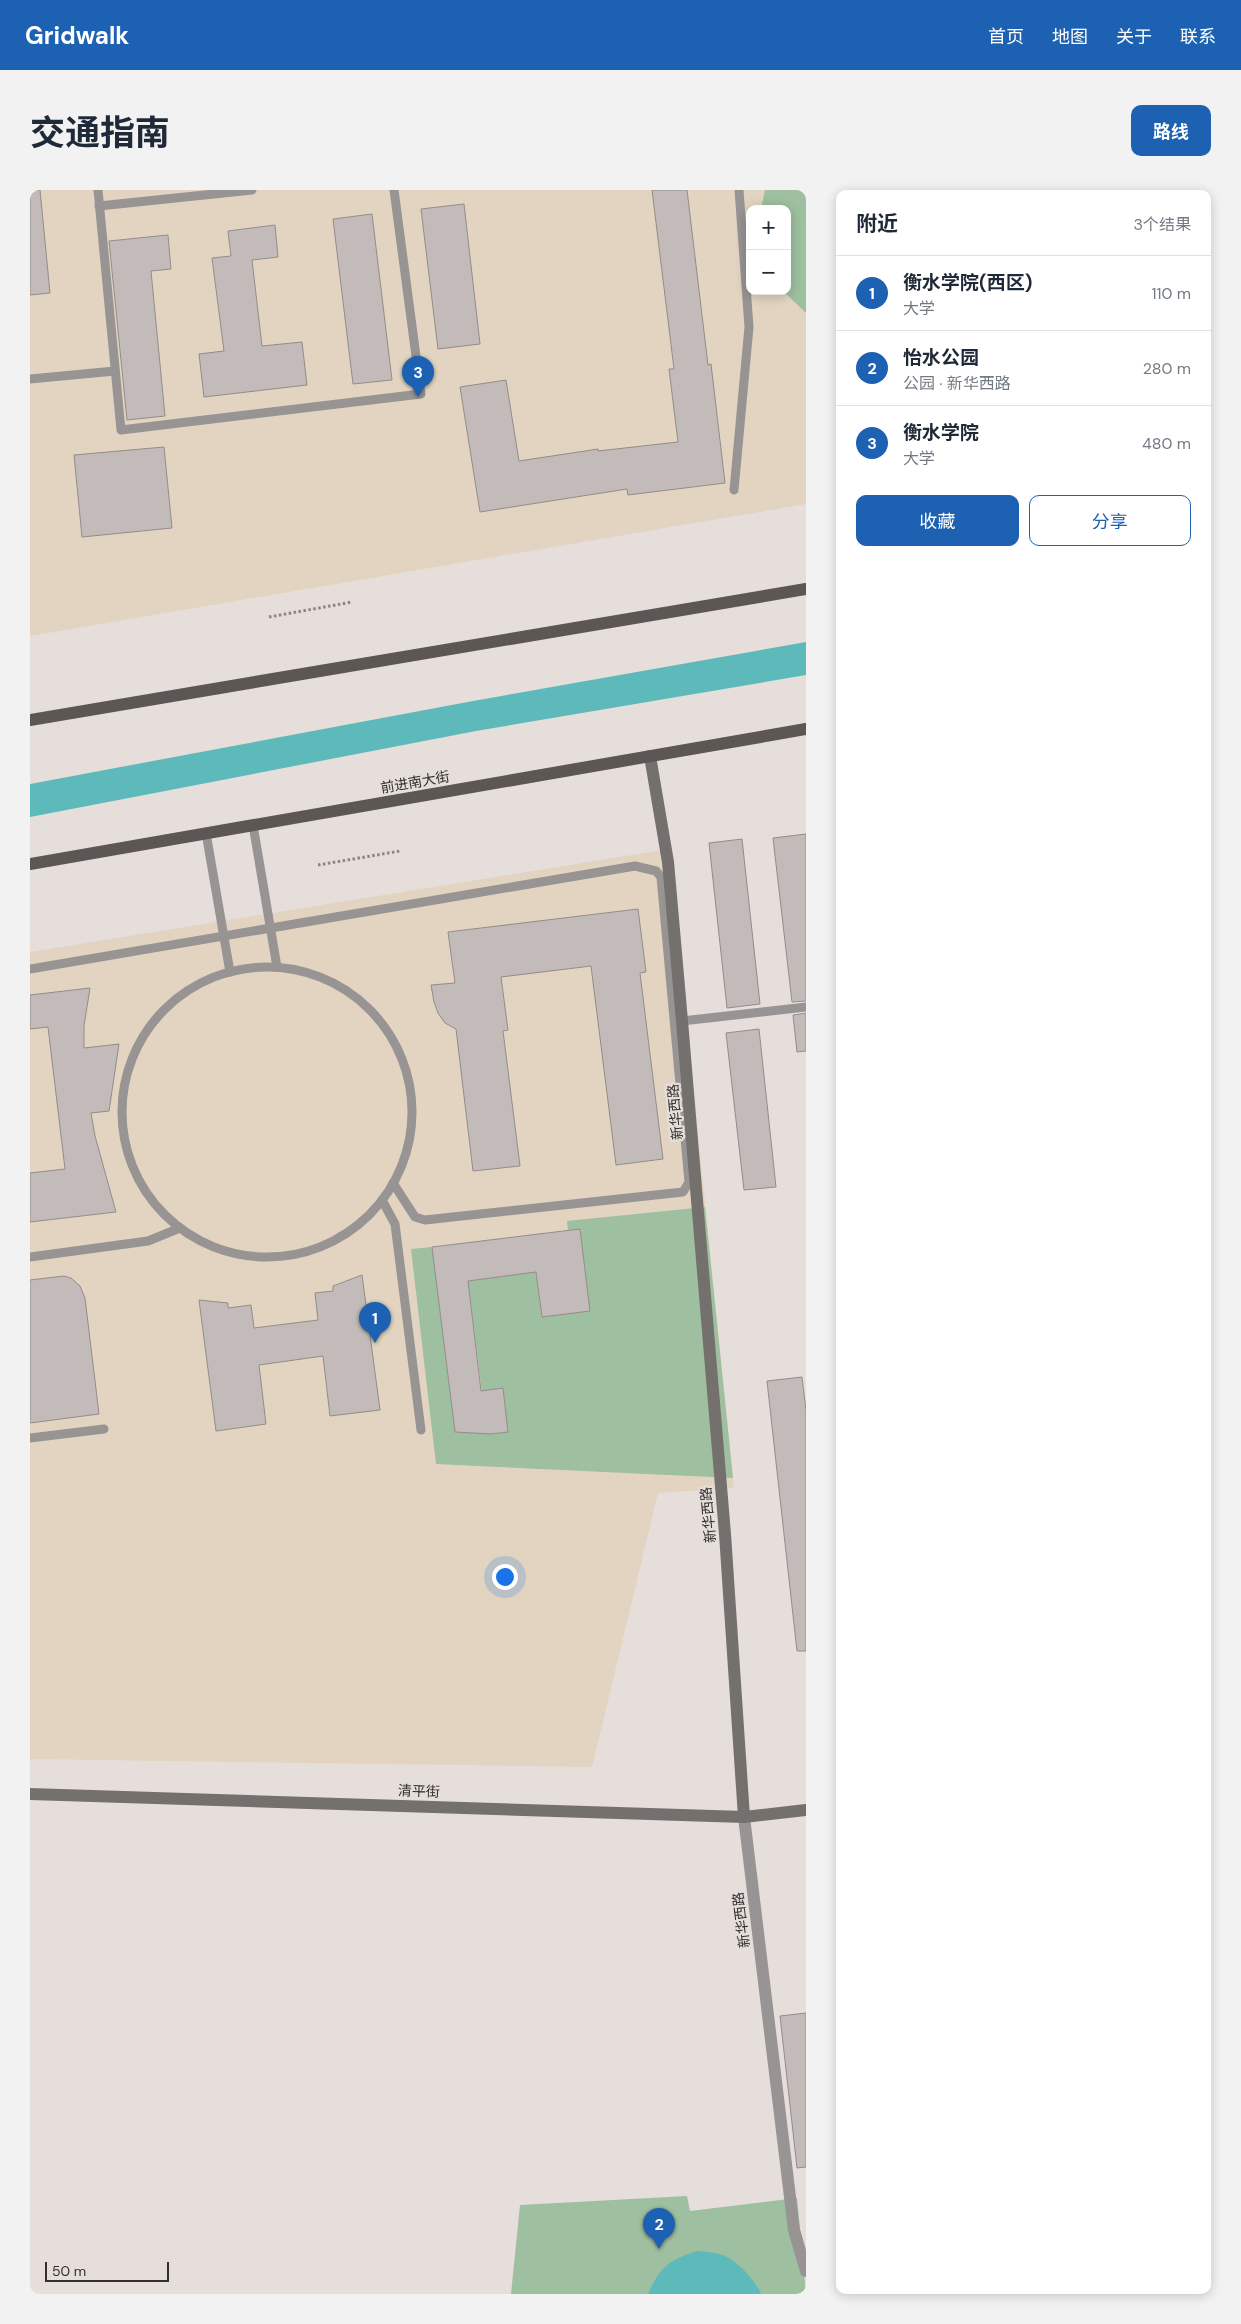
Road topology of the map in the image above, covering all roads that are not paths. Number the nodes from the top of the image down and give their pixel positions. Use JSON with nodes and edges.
{"nodes":[{"id":1,"x":98,"y":190,"type":"edge"},
{"id":2,"x":252,"y":190,"type":"edge"},
{"id":3,"x":394,"y":190,"type":"edge"},
{"id":4,"x":739,"y":190,"type":"edge"},
{"id":5,"x":99,"y":206,"type":"junction"},
{"id":6,"x":116,"y":371,"type":"junction"},
{"id":7,"x":30,"y":379,"type":"edge"},
{"id":8,"x":734,"y":490,"type":"dead end"},
{"id":9,"x":806,"y":589,"type":"edge"},
{"id":10,"x":30,"y":720,"type":"edge"},
{"id":11,"x":806,"y":729,"type":"edge"},
{"id":12,"x":650,"y":756,"type":"junction"},
{"id":13,"x":253,"y":825,"type":"junction"},
{"id":14,"x":206,"y":833,"type":"junction"},
{"id":15,"x":30,"y":864,"type":"edge"},
{"id":16,"x":271,"y":928,"type":"junction"},
{"id":17,"x":224,"y":936,"type":"junction"},
{"id":18,"x":277,"y":967,"type":"junction"},
{"id":19,"x":30,"y":969,"type":"edge"},
{"id":20,"x":230,"y":972,"type":"junction"},
{"id":21,"x":806,"y":1007,"type":"edge"},
{"id":22,"x":682,"y":1021,"type":"junction"},
{"id":23,"x":393,"y":1183,"type":"junction"},
{"id":24,"x":382,"y":1200,"type":"junction"},
{"id":25,"x":180,"y":1228,"type":"junction"},
{"id":26,"x":30,"y":1257,"type":"edge"},
{"id":27,"x":104,"y":1429,"type":"dead end"},
{"id":28,"x":421,"y":1430,"type":"dead end"},
{"id":29,"x":30,"y":1438,"type":"edge"},
{"id":30,"x":30,"y":1794,"type":"edge"},
{"id":31,"x":806,"y":1810,"type":"edge"},
{"id":32,"x":744,"y":1816,"type":"junction"},
{"id":33,"x":806,"y":2271,"type":"edge"}],
"edges":[{"from":1,"to":5,"type":"lane"},
{"from":2,"to":5,"type":"lane"},
{"from":3,"to":6,"type":"lane"},
{"from":4,"to":8,"type":"lane"},
{"from":5,"to":6,"type":"lane"},
{"from":6,"to":7,"type":"lane"},
{"from":9,"to":10,"type":"main road"},
{"from":11,"to":12,"type":"main road","name":"前进南大街"},
{"from":12,"to":13,"type":"main road","name":"前进南大街"},
{"from":12,"to":22,"type":"street","name":"新华西路"},
{"from":13,"to":14,"type":"main road","name":"前进南大街"},
{"from":13,"to":16,"type":"lane"},
{"from":14,"to":15,"type":"main road","name":"前进南大街"},
{"from":14,"to":17,"type":"lane"},
{"from":16,"to":17,"type":"lane"},
{"from":16,"to":18,"type":"lane"},
{"from":16,"to":23,"type":"lane"},
{"from":17,"to":19,"type":"lane"},
{"from":17,"to":20,"type":"lane"},
{"from":18,"to":20,"type":"lane"},
{"from":18,"to":23,"type":"lane"},
{"from":20,"to":25,"type":"lane"},
{"from":21,"to":22,"type":"lane"},
{"from":22,"to":32,"type":"street","name":"新华西路"},
{"from":23,"to":24,"type":"lane"},
{"from":24,"to":25,"type":"lane"},
{"from":24,"to":28,"type":"lane"},
{"from":25,"to":26,"type":"lane"},
{"from":27,"to":29,"type":"lane"},
{"from":30,"to":32,"type":"street","name":"清平街"},
{"from":31,"to":32,"type":"street","name":"清平街"},
{"from":32,"to":33,"type":"street","name":"新华西路"}]}
